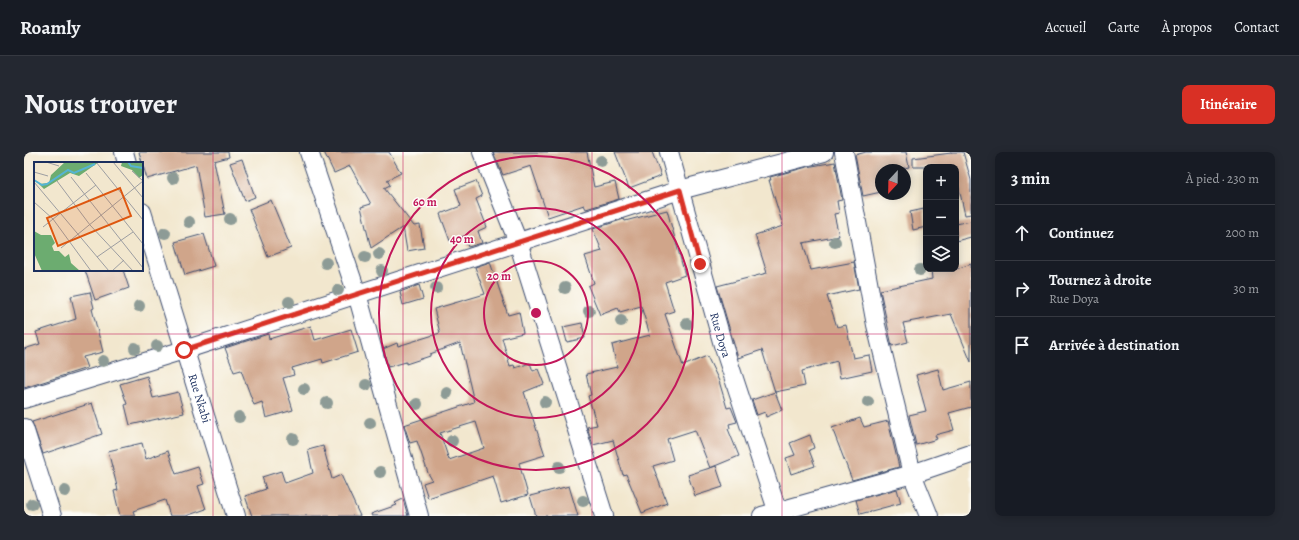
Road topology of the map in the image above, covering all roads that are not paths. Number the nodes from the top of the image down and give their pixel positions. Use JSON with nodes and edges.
{"nodes":[{"id":1,"x":124,"y":152,"type":"edge"},
{"id":2,"x":309,"y":152,"type":"edge"},
{"id":3,"x":482,"y":152,"type":"edge"},
{"id":4,"x":669,"y":152,"type":"edge"},
{"id":5,"x":824,"y":152,"type":"edge"},
{"id":6,"x":844,"y":152,"type":"edge"},
{"id":7,"x":127,"y":162,"type":"edge"},
{"id":8,"x":680,"y":190,"type":"junction"},
{"id":9,"x":143,"y":215,"type":"edge"},
{"id":10,"x":518,"y":242,"type":"junction"},
{"id":11,"x":356,"y":294,"type":"junction"},
{"id":12,"x":184,"y":350,"type":"junction"},
{"id":13,"x":24,"y":399,"type":"edge"},
{"id":14,"x":24,"y":428,"type":"edge"},
{"id":15,"x":971,"y":454,"type":"edge"},
{"id":16,"x":912,"y":474,"type":"junction"},
{"id":17,"x":773,"y":514,"type":"edge"},
{"id":18,"x":52,"y":516,"type":"edge"},
{"id":19,"x":236,"y":516,"type":"edge"},
{"id":20,"x":420,"y":516,"type":"edge"},
{"id":21,"x":604,"y":516,"type":"edge"},
{"id":22,"x":929,"y":516,"type":"edge"}],
"edges":[{"from":1,"to":7,"type":"street"},
{"from":2,"to":11,"type":"street"},
{"from":3,"to":10,"type":"street"},
{"from":4,"to":8,"type":"street","name":"Rue Doya"},
{"from":5,"to":8,"type":"street"},
{"from":6,"to":16,"type":"street"},
{"from":8,"to":10,"type":"street"},
{"from":8,"to":17,"type":"street","name":"Rue Doya"},
{"from":9,"to":12,"type":"street","name":"Rue Nkabi"},
{"from":10,"to":11,"type":"street"},
{"from":10,"to":21,"type":"street"},
{"from":11,"to":12,"type":"street"},
{"from":11,"to":20,"type":"street"},
{"from":12,"to":13,"type":"street"},
{"from":12,"to":19,"type":"street","name":"Rue Nkabi"},
{"from":14,"to":18,"type":"street"},
{"from":15,"to":16,"type":"street"},
{"from":16,"to":17,"type":"street"},
{"from":16,"to":22,"type":"street"}]}
